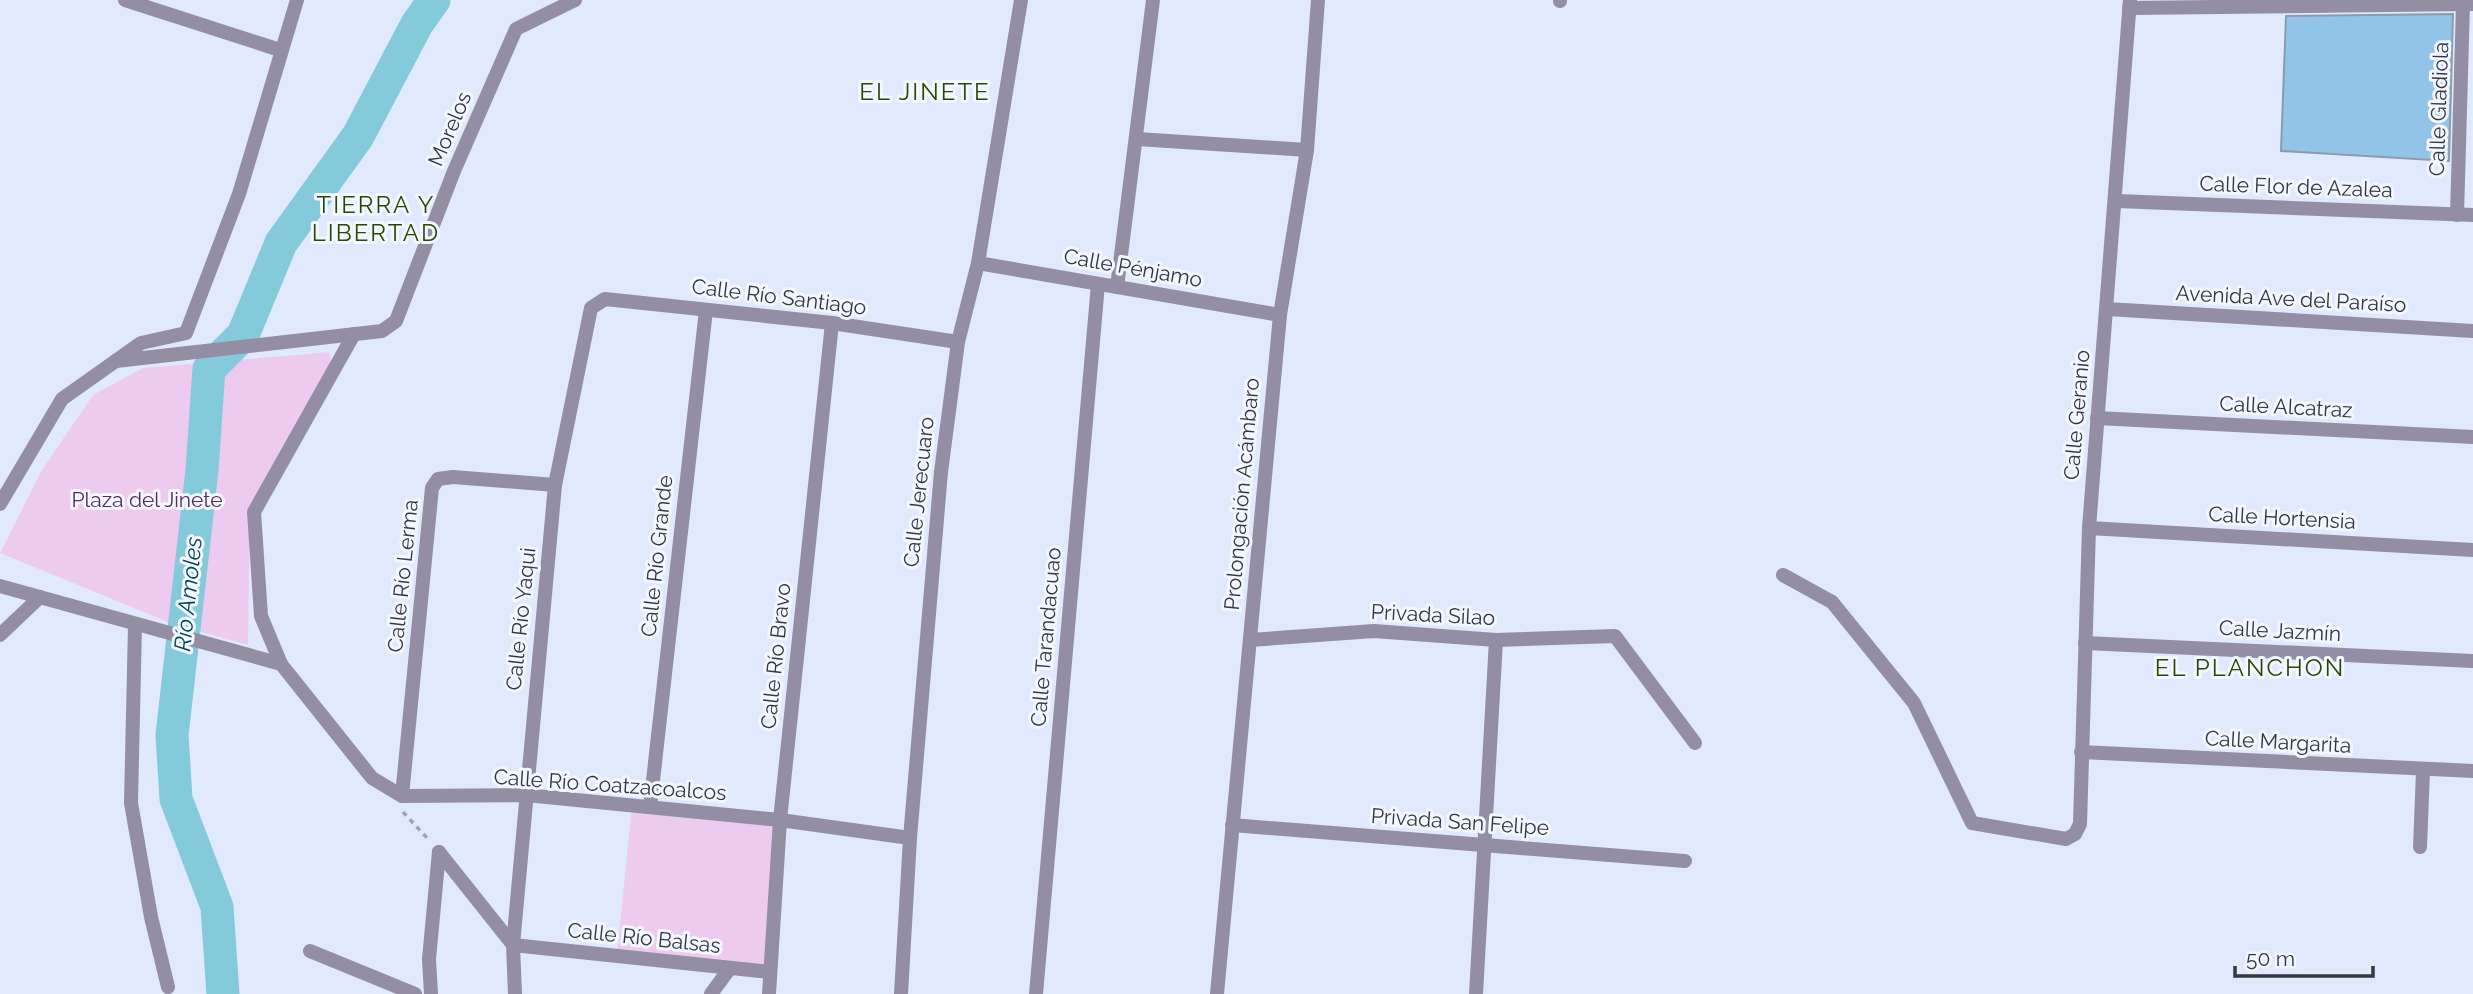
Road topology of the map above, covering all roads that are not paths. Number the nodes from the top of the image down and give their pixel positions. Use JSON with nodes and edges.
{"nodes":[{"id":1,"x":125,"y":0,"type":"edge"},
{"id":2,"x":297,"y":0,"type":"edge"},
{"id":3,"x":575,"y":0,"type":"edge"},
{"id":4,"x":1021,"y":0,"type":"edge"},
{"id":5,"x":1153,"y":0,"type":"edge"},
{"id":6,"x":1318,"y":0,"type":"edge"},
{"id":7,"x":2400,"y":3,"type":"edge"},
{"id":8,"x":2130,"y":4,"type":"edge"},
{"id":9,"x":2468,"y":4,"type":"edge"},
{"id":10,"x":280,"y":50,"type":"junction"},
{"id":11,"x":1137,"y":139,"type":"junction"},
{"id":12,"x":1307,"y":150,"type":"junction"},
{"id":13,"x":2117,"y":201,"type":"junction"},
{"id":14,"x":2457,"y":215,"type":"junction"},
{"id":15,"x":2473,"y":215,"type":"edge"},
{"id":16,"x":978,"y":263,"type":"junction"},
{"id":17,"x":1098,"y":284,"type":"junction"},
{"id":18,"x":1117,"y":287,"type":"junction"},
{"id":19,"x":596,"y":302,"type":"joint"},
{"id":20,"x":2107,"y":309,"type":"junction"},
{"id":21,"x":706,"y":310,"type":"junction"},
{"id":22,"x":1280,"y":315,"type":"junction"},
{"id":23,"x":832,"y":323,"type":"junction"},
{"id":24,"x":2473,"y":331,"type":"edge"},
{"id":25,"x":354,"y":334,"type":"junction"},
{"id":26,"x":958,"y":342,"type":"junction"},
{"id":27,"x":116,"y":361,"type":"junction"},
{"id":28,"x":2097,"y":418,"type":"junction"},
{"id":29,"x":2473,"y":437,"type":"edge"},
{"id":30,"x":555,"y":485,"type":"junction"},
{"id":31,"x":0,"y":504,"type":"edge"},
{"id":32,"x":2089,"y":528,"type":"junction"},
{"id":33,"x":2473,"y":550,"type":"edge"},
{"id":34,"x":1783,"y":575,"type":"dead end"},
{"id":35,"x":0,"y":586,"type":"edge"},
{"id":36,"x":40,"y":597,"type":"junction"},
{"id":37,"x":135,"y":625,"type":"junction"},
{"id":38,"x":0,"y":635,"type":"edge"},
{"id":39,"x":1496,"y":639,"type":"junction"},
{"id":40,"x":1250,"y":640,"type":"junction"},
{"id":41,"x":2085,"y":643,"type":"junction"},
{"id":42,"x":2473,"y":661,"type":"edge"},
{"id":43,"x":281,"y":664,"type":"junction"},
{"id":44,"x":1695,"y":743,"type":"dead end"},
{"id":45,"x":2081,"y":752,"type":"junction"},
{"id":46,"x":2423,"y":771,"type":"junction"},
{"id":47,"x":2473,"y":771,"type":"edge"},
{"id":48,"x":526,"y":795,"type":"junction"},
{"id":49,"x":400,"y":801,"type":"junction"},
{"id":50,"x":650,"y":807,"type":"junction"},
{"id":51,"x":780,"y":820,"type":"junction"},
{"id":52,"x":1231,"y":825,"type":"junction"},
{"id":53,"x":910,"y":838,"type":"junction"},
{"id":54,"x":1485,"y":846,"type":"junction"},
{"id":55,"x":2420,"y":847,"type":"dead end"},
{"id":56,"x":1685,"y":861,"type":"dead end"},
{"id":57,"x":513,"y":945,"type":"junction"},
{"id":58,"x":310,"y":951,"type":"dead end"},
{"id":59,"x":730,"y":968,"type":"junction"},
{"id":60,"x":770,"y":972,"type":"junction"},
{"id":61,"x":168,"y":987,"type":"dead end"},
{"id":62,"x":415,"y":994,"type":"edge"},
{"id":63,"x":431,"y":994,"type":"edge"},
{"id":64,"x":515,"y":994,"type":"edge"},
{"id":65,"x":711,"y":994,"type":"edge"},
{"id":66,"x":769,"y":994,"type":"edge"},
{"id":67,"x":901,"y":994,"type":"edge"},
{"id":68,"x":1036,"y":994,"type":"edge"},
{"id":69,"x":1217,"y":994,"type":"edge"},
{"id":70,"x":1476,"y":994,"type":"edge"}],
"edges":[{"from":1,"to":10,"type":"street"},
{"from":2,"to":10,"type":"street"},
{"from":3,"to":25,"type":"street","name":"Morelos"},
{"from":4,"to":16,"type":"street","name":"Calle Jerecuaro"},
{"from":5,"to":11,"type":"street"},
{"from":6,"to":12,"type":"street","name":"Prolongación Acámbaro"},
{"from":7,"to":8,"type":"street"},
{"from":7,"to":9,"type":"street"},
{"from":8,"to":13,"type":"street","name":"Calle Geranio"},
{"from":9,"to":14,"type":"street","name":"Calle Gladiola"},
{"from":10,"to":27,"type":"street"},
{"from":11,"to":12,"type":"street"},
{"from":11,"to":18,"type":"street"},
{"from":12,"to":22,"type":"street","name":"Prolongación Acámbaro"},
{"from":13,"to":14,"type":"street","name":"Calle Flor de Azalea"},
{"from":13,"to":20,"type":"street","name":"Calle Geranio"},
{"from":14,"to":15,"type":"street","name":"Calle Flor de Azalea"},
{"from":16,"to":17,"type":"street","name":"Calle Pénjamo"},
{"from":16,"to":26,"type":"street","name":"Calle Jerecuaro"},
{"from":17,"to":18,"type":"street","name":"Calle Pénjamo"},
{"from":17,"to":68,"type":"street","name":"Calle Tarandacuao"},
{"from":18,"to":22,"type":"street","name":"Calle Pénjamo"},
{"from":19,"to":21,"type":"street","name":"Calle Río Santiago"},
{"from":19,"to":30,"type":"street","name":"Calle Río Yaqui"},
{"from":20,"to":24,"type":"street","name":"Avenida Ave del Paraíso"},
{"from":20,"to":28,"type":"street","name":"Calle Geranio"},
{"from":21,"to":23,"type":"street","name":"Calle Río Santiago"},
{"from":21,"to":50,"type":"street","name":"Calle Río Grande"},
{"from":22,"to":40,"type":"street","name":"Prolongación Acámbaro"},
{"from":23,"to":26,"type":"street","name":"Calle Río Santiago"},
{"from":23,"to":51,"type":"street","name":"Calle Río Bravo"},
{"from":25,"to":27,"type":"street","name":"Morelos"},
{"from":25,"to":43,"type":"street"},
{"from":26,"to":53,"type":"street","name":"Calle Jerecuaro"},
{"from":27,"to":31,"type":"street"},
{"from":28,"to":29,"type":"street","name":"Calle Alcatraz"},
{"from":28,"to":32,"type":"street","name":"Calle Geranio"},
{"from":30,"to":48,"type":"street","name":"Calle Río Yaqui"},
{"from":30,"to":49,"type":"street","name":"Calle Río Lerma"},
{"from":32,"to":33,"type":"street","name":"Calle Hortensia"},
{"from":32,"to":41,"type":"street","name":"Calle Geranio"},
{"from":34,"to":45,"type":"street","name":"Calle Geranio"},
{"from":35,"to":36,"type":"street"},
{"from":36,"to":37,"type":"street"},
{"from":36,"to":38,"type":"street"},
{"from":37,"to":43,"type":"street"},
{"from":37,"to":61,"type":"street"},
{"from":39,"to":40,"type":"street","name":"Privada Silao"},
{"from":39,"to":44,"type":"street","name":"Privada Silao"},
{"from":39,"to":54,"type":"street"},
{"from":40,"to":52,"type":"street","name":"Prolongación Acámbaro"},
{"from":41,"to":42,"type":"street","name":"Calle Jazmín"},
{"from":41,"to":45,"type":"street","name":"Calle Geranio"},
{"from":43,"to":49,"type":"street"},
{"from":45,"to":46,"type":"street","name":"Calle Margarita"},
{"from":46,"to":47,"type":"street","name":"Calle Margarita"},
{"from":46,"to":55,"type":"street"},
{"from":48,"to":49,"type":"street","name":"Calle Río Coatzacoalcos"},
{"from":48,"to":50,"type":"street","name":"Calle Río Coatzacoalcos"},
{"from":48,"to":57,"type":"street","name":"Calle Río Yaqui"},
{"from":50,"to":51,"type":"street","name":"Calle Río Coatzacoalcos"},
{"from":51,"to":53,"type":"street","name":"Calle Río Coatzacoalcos"},
{"from":51,"to":60,"type":"street","name":"Calle Río Bravo"},
{"from":52,"to":54,"type":"street","name":"Privada San Felipe"},
{"from":52,"to":69,"type":"street","name":"Prolongación Acámbaro"},
{"from":53,"to":67,"type":"street","name":"Calle Jerecuaro"},
{"from":54,"to":56,"type":"street","name":"Privada San Felipe"},
{"from":54,"to":70,"type":"street"},
{"from":57,"to":59,"type":"street","name":"Calle Río Balsas"},
{"from":57,"to":63,"type":"street"},
{"from":57,"to":64,"type":"street","name":"Calle Río Yaqui"},
{"from":58,"to":62,"type":"street"},
{"from":59,"to":60,"type":"street","name":"Calle Río Balsas"},
{"from":59,"to":65,"type":"street"},
{"from":60,"to":66,"type":"street","name":"Calle Río Bravo"}]}
